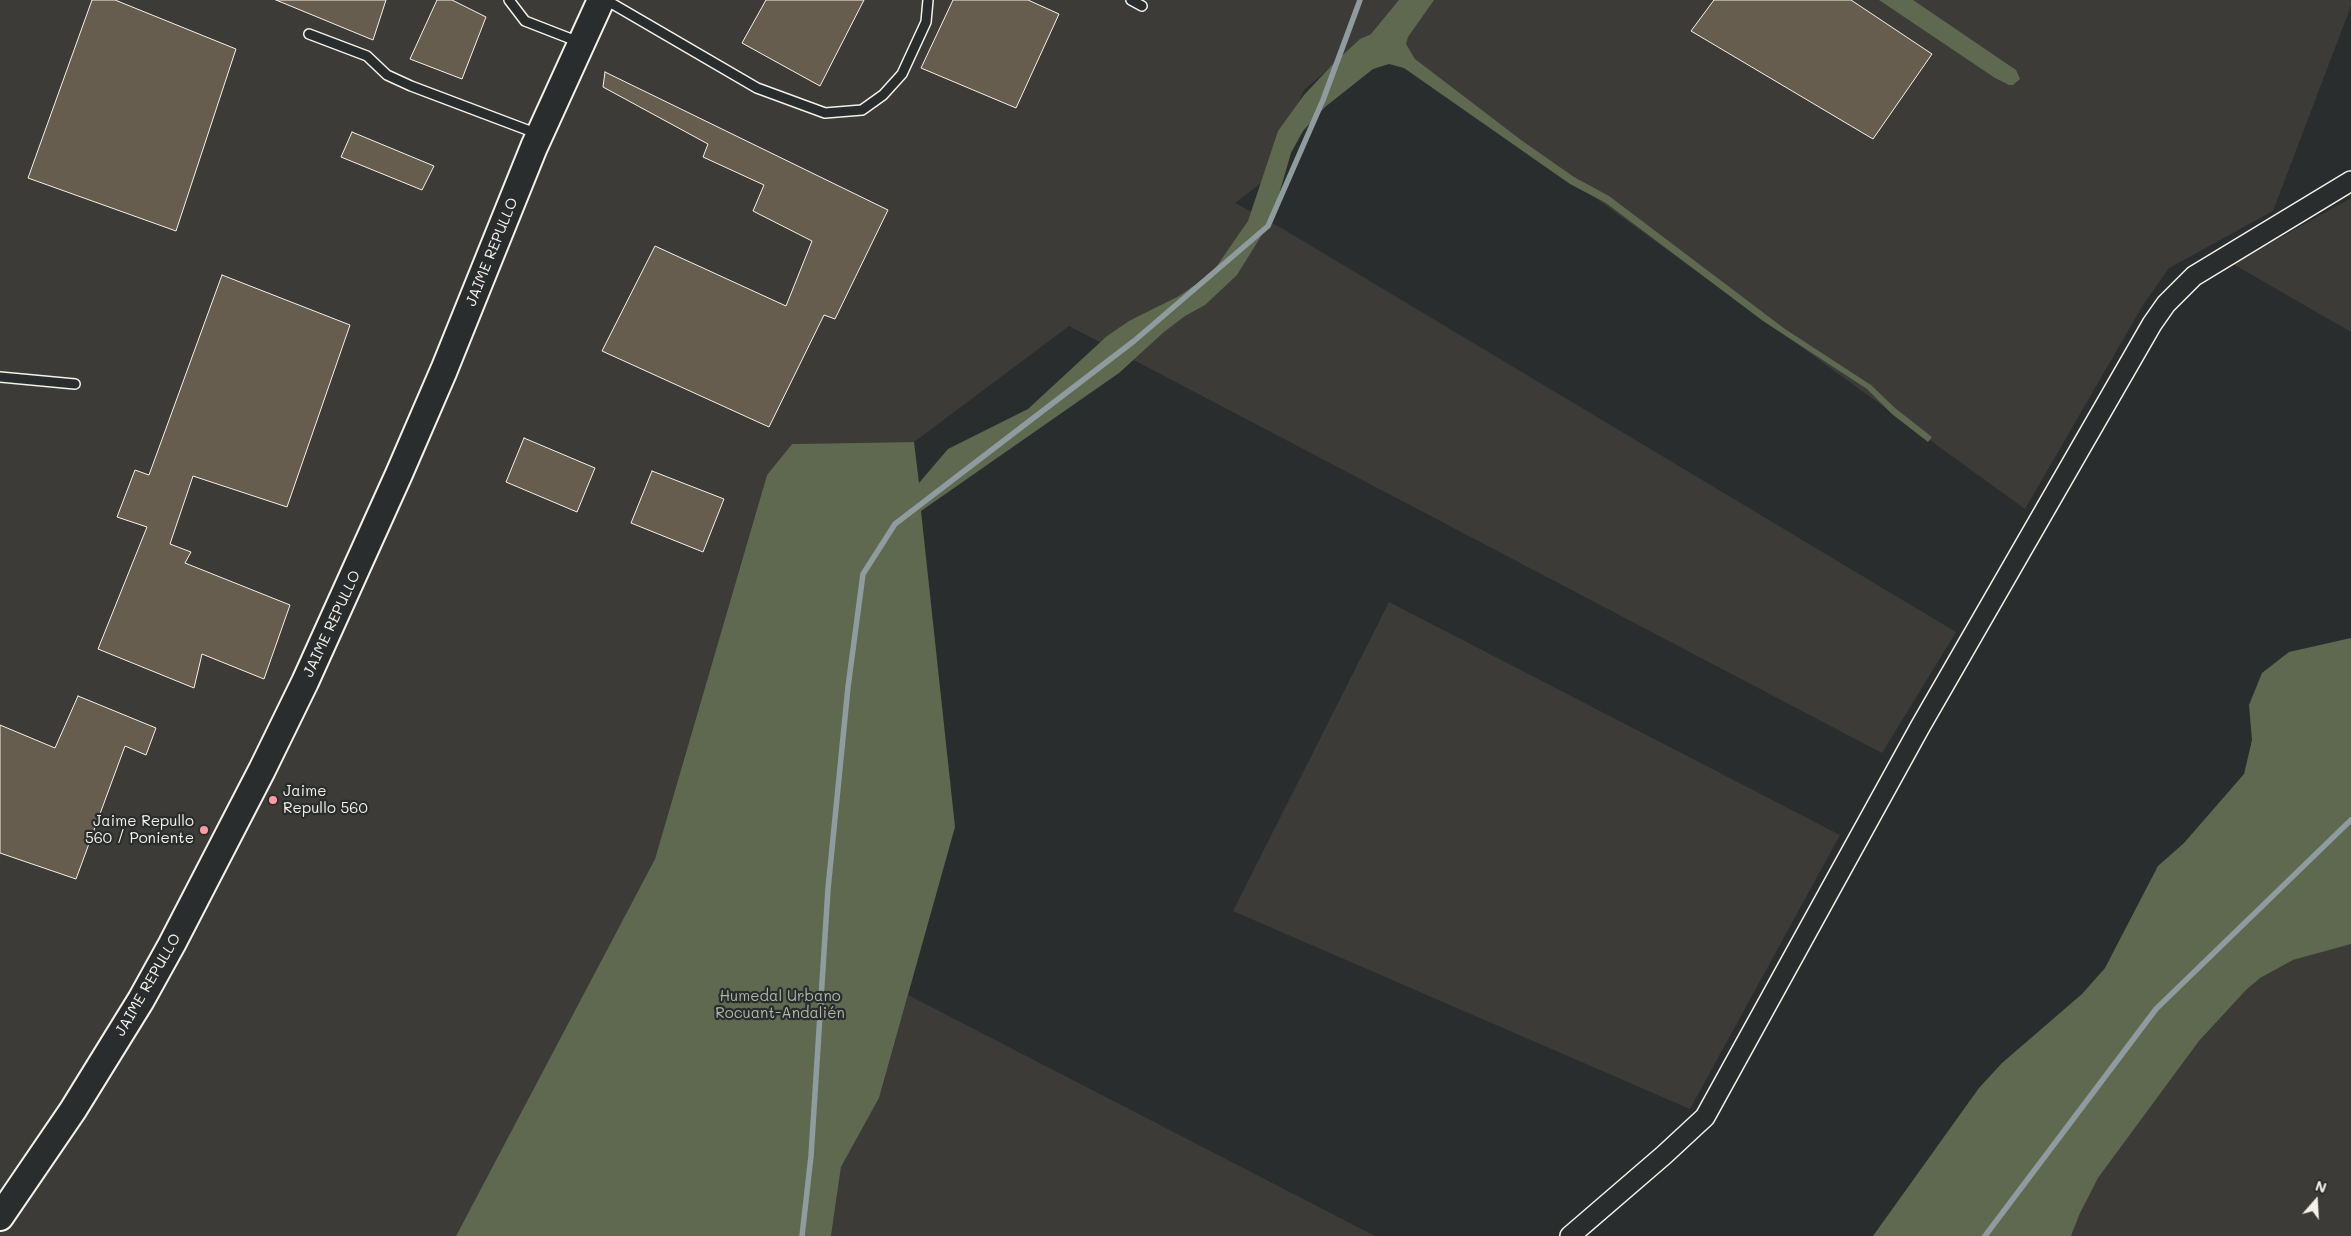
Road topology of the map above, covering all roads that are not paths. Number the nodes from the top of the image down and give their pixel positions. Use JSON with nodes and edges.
{"nodes":[{"id":1,"x":509,"y":0,"type":"edge"},
{"id":2,"x":601,"y":0,"type":"edge"},
{"id":3,"x":606,"y":0,"type":"edge"},
{"id":4,"x":928,"y":0,"type":"edge"},
{"id":5,"x":1131,"y":0,"type":"edge"},
{"id":6,"x":1142,"y":6,"type":"dead end"},
{"id":7,"x":309,"y":34,"type":"dead end"},
{"id":8,"x":581,"y":43,"type":"junction"},
{"id":9,"x":540,"y":135,"type":"junction"},
{"id":10,"x":2351,"y":181,"type":"edge"},
{"id":11,"x":0,"y":377,"type":"edge"},
{"id":12,"x":75,"y":384,"type":"dead end"},
{"id":13,"x":0,"y":1216,"type":"edge"},
{"id":14,"x":1570,"y":1236,"type":"edge"}],
"edges":[{"from":1,"to":8,"type":"lane"},
{"from":2,"to":8,"type":"street","name":"JAIME REPULLO"},
{"from":3,"to":4,"type":"lane"},
{"from":5,"to":6,"type":"lane"},
{"from":7,"to":9,"type":"lane"},
{"from":8,"to":9,"type":"street","name":"JAIME REPULLO"},
{"from":9,"to":13,"type":"street","name":"JAIME REPULLO"},
{"from":10,"to":14,"type":"street"},
{"from":11,"to":12,"type":"lane"}]}
